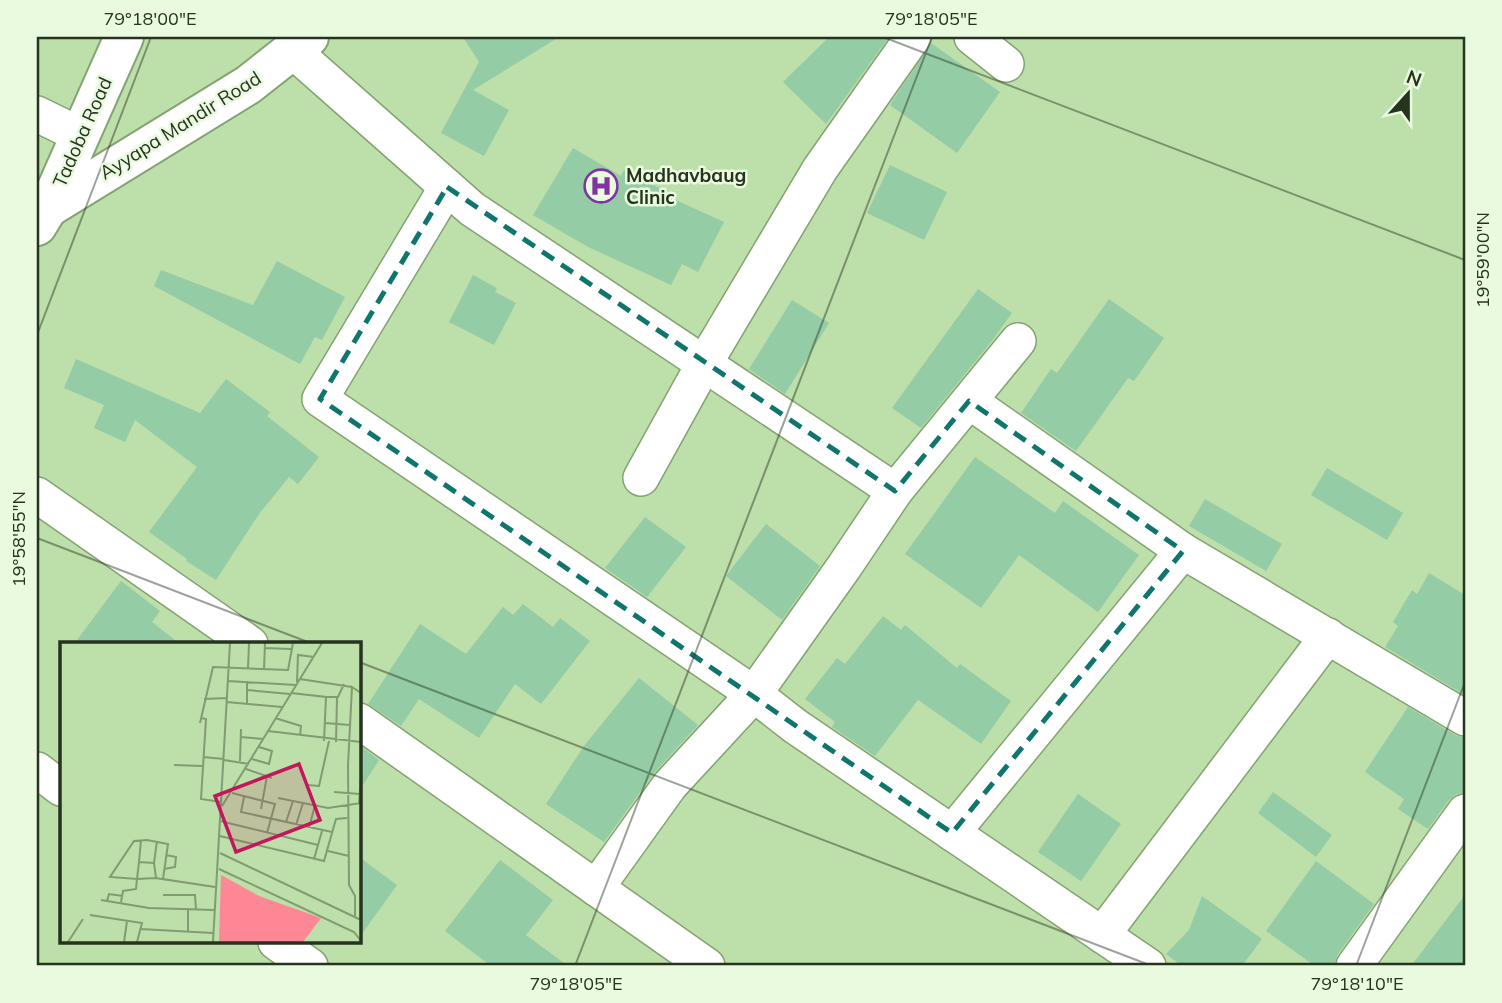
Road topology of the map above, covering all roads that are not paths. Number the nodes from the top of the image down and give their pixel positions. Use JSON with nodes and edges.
{"nodes":[{"id":1,"x":124,"y":37,"type":"edge"},
{"id":2,"x":913,"y":37,"type":"edge"},
{"id":3,"x":972,"y":37,"type":"edge"},
{"id":4,"x":301,"y":43,"type":"edge"},
{"id":5,"x":1006,"y":64,"type":"dead end"},
{"id":6,"x":37,"y":114,"type":"edge"},
{"id":7,"x":80,"y":135,"type":"junction"},
{"id":8,"x":447,"y":187,"type":"junction"},
{"id":9,"x":42,"y":217,"type":"edge"},
{"id":10,"x":1018,"y":341,"type":"dead end"},
{"id":11,"x":704,"y":364,"type":"junction"},
{"id":12,"x":969,"y":401,"type":"junction"},
{"id":13,"x":641,"y":478,"type":"dead end"},
{"id":14,"x":895,"y":491,"type":"junction"},
{"id":15,"x":37,"y":495,"type":"edge"},
{"id":16,"x":1182,"y":551,"type":"junction"},
{"id":17,"x":1328,"y":636,"type":"junction"},
{"id":18,"x":247,"y":642,"type":"edge"},
{"id":19,"x":754,"y":694,"type":"junction"},
{"id":20,"x":1465,"y":718,"type":"edge"},
{"id":21,"x":360,"y":722,"type":"edge"},
{"id":22,"x":37,"y":770,"type":"edge"},
{"id":23,"x":60,"y":787,"type":"edge"},
{"id":24,"x":1465,"y":812,"type":"edge"},
{"id":25,"x":952,"y":832,"type":"junction"},
{"id":26,"x":596,"y":888,"type":"junction"},
{"id":27,"x":1102,"y":935,"type":"junction"},
{"id":28,"x":279,"y":944,"type":"edge"},
{"id":29,"x":310,"y":966,"type":"edge"},
{"id":30,"x":707,"y":966,"type":"edge"},
{"id":31,"x":1148,"y":966,"type":"edge"},
{"id":32,"x":1353,"y":966,"type":"edge"}],
"edges":[{"from":1,"to":7,"type":"street","name":"Tadoba Road"},
{"from":2,"to":11,"type":"street"},
{"from":3,"to":5,"type":"street"},
{"from":4,"to":8,"type":"street"},
{"from":4,"to":9,"type":"street","name":"Ayyapa Mandir Road"},
{"from":6,"to":7,"type":"street"},
{"from":7,"to":9,"type":"street","name":"Tadoba Road"},
{"from":8,"to":11,"type":"street"},
{"from":8,"to":19,"type":"street"},
{"from":10,"to":12,"type":"street"},
{"from":11,"to":13,"type":"street"},
{"from":11,"to":14,"type":"street"},
{"from":12,"to":14,"type":"street"},
{"from":12,"to":16,"type":"street"},
{"from":14,"to":19,"type":"street"},
{"from":15,"to":18,"type":"street"},
{"from":16,"to":17,"type":"street"},
{"from":16,"to":25,"type":"street"},
{"from":17,"to":20,"type":"street"},
{"from":17,"to":27,"type":"street"},
{"from":19,"to":25,"type":"street"},
{"from":19,"to":26,"type":"street"},
{"from":21,"to":26,"type":"street"},
{"from":22,"to":23,"type":"street"},
{"from":24,"to":32,"type":"street"},
{"from":25,"to":27,"type":"street"},
{"from":26,"to":30,"type":"street"},
{"from":27,"to":31,"type":"street"},
{"from":28,"to":29,"type":"street"}]}
